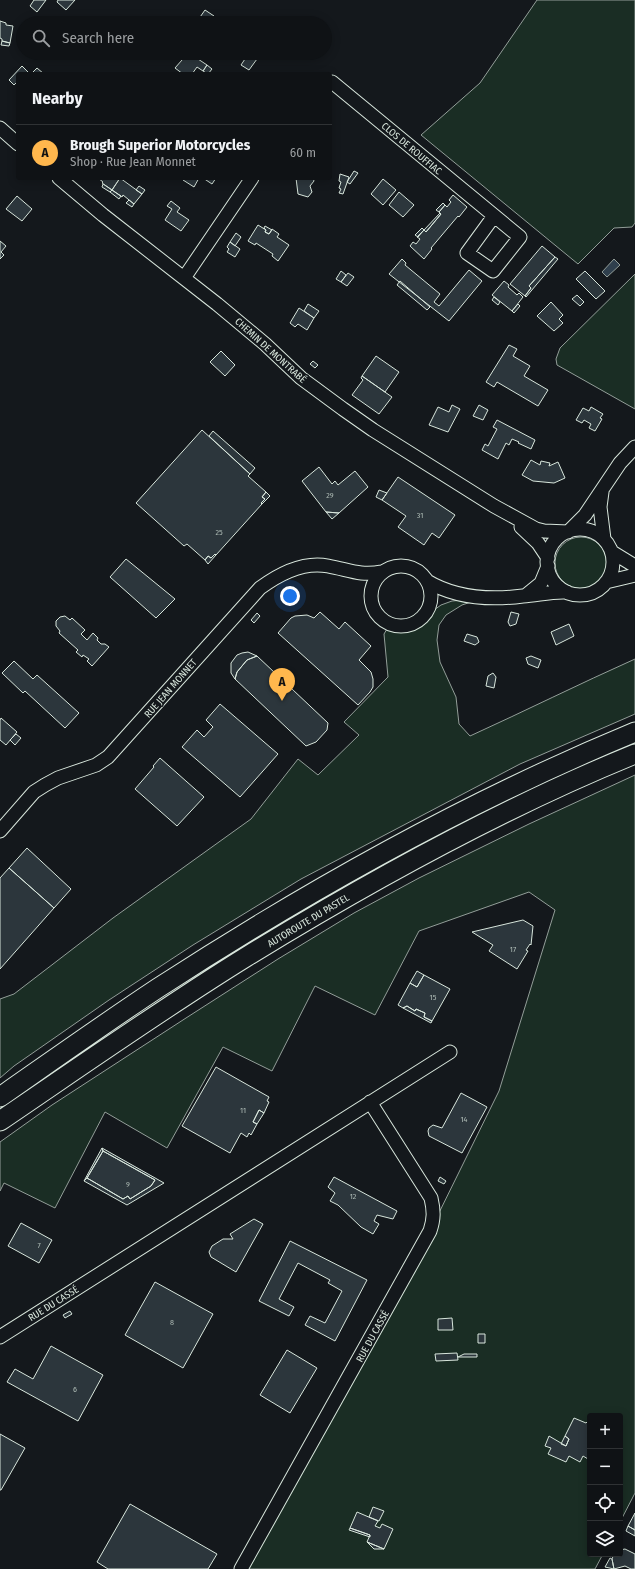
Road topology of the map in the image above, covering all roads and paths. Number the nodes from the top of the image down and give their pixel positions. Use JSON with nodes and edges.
{"nodes":[{"id":1,"x":332,"y":82,"type":"edge"},
{"id":2,"x":0,"y":128,"type":"edge"},
{"id":3,"x":16,"y":142,"type":"edge"},
{"id":4,"x":61,"y":180,"type":"edge"},
{"id":5,"x":251,"y":180,"type":"edge"},
{"id":6,"x":494,"y":216,"type":"dead end"},
{"id":7,"x":184,"y":278,"type":"junction"},
{"id":8,"x":635,"y":447,"type":"edge"},
{"id":9,"x":603,"y":490,"type":"junction"},
{"id":10,"x":494,"y":506,"type":"junction"},
{"id":11,"x":568,"y":531,"type":"junction"},
{"id":12,"x":604,"y":539,"type":"junction"},
{"id":13,"x":612,"y":552,"type":"junction"},
{"id":14,"x":548,"y":562,"type":"junction"},
{"id":15,"x":635,"y":566,"type":"edge"},
{"id":16,"x":346,"y":570,"type":"junction"},
{"id":17,"x":382,"y":572,"type":"junction"},
{"id":18,"x":635,"y":575,"type":"edge"},
{"id":19,"x":427,"y":581,"type":"junction"},
{"id":20,"x":606,"y":582,"type":"junction"},
{"id":21,"x":567,"y":592,"type":"junction"},
{"id":22,"x":371,"y":593,"type":"junction"},
{"id":23,"x":463,"y":595,"type":"junction"},
{"id":24,"x":524,"y":596,"type":"junction"},
{"id":25,"x":428,"y":607,"type":"junction"},
{"id":26,"x":635,"y":732,"type":"edge"},
{"id":27,"x":635,"y":754,"type":"edge"},
{"id":28,"x":0,"y":831,"type":"edge"},
{"id":29,"x":450,"y":1052,"type":"dead end"},
{"id":30,"x":0,"y":1096,"type":"edge"},
{"id":31,"x":370,"y":1102,"type":"junction"},
{"id":32,"x":0,"y":1121,"type":"edge"},
{"id":33,"x":0,"y":1337,"type":"edge"},
{"id":34,"x":241,"y":1569,"type":"edge"}],
"edges":[{"from":1,"to":6,"type":"street","name":"CLOS DE ROUFFIAC"},
{"from":2,"to":3,"type":"street"},
{"from":4,"to":7,"type":"street","name":"CHEMIN DE MONTRABÉ"},
{"from":5,"to":7,"type":"street"},
{"from":7,"to":10,"type":"street","name":"CHEMIN DE MONTRABÉ"},
{"from":8,"to":9,"type":"street"},
{"from":9,"to":11,"type":"street"},
{"from":9,"to":12,"type":"street"},
{"from":10,"to":11,"type":"street","name":"CHEMIN DE MONTRABÉ"},
{"from":10,"to":14,"type":"street","name":"CHEMIN DE MONTRABÉ"},
{"from":11,"to":12,"type":"street"},
{"from":11,"to":14,"type":"street"},
{"from":12,"to":13,"type":"street"},
{"from":13,"to":15,"type":"street"},
{"from":13,"to":20,"type":"street"},
{"from":14,"to":21,"type":"street"},
{"from":14,"to":24,"type":"street"},
{"from":16,"to":17,"type":"street","name":"RUE JEAN MONNET"},
{"from":16,"to":22,"type":"street","name":"RUE JEAN MONNET"},
{"from":16,"to":28,"type":"street","name":"RUE JEAN MONNET"},
{"from":17,"to":19,"type":"street"},
{"from":17,"to":22,"type":"street"},
{"from":18,"to":20,"type":"street"},
{"from":19,"to":23,"type":"street"},
{"from":19,"to":25,"type":"street"},
{"from":20,"to":21,"type":"street"},
{"from":21,"to":24,"type":"street"},
{"from":22,"to":25,"type":"street"},
{"from":23,"to":24,"type":"street"},
{"from":23,"to":25,"type":"street"},
{"from":26,"to":30,"type":"highway","name":"AUTOROUTE DU PASTEL"},
{"from":27,"to":32,"type":"highway","name":"AUTOROUTE DU PASTEL"},
{"from":29,"to":31,"type":"street","name":"RUE DU CASSÉ"},
{"from":31,"to":33,"type":"street","name":"RUE DU CASSÉ"},
{"from":31,"to":34,"type":"street","name":"RUE DU CASSÉ"}]}
